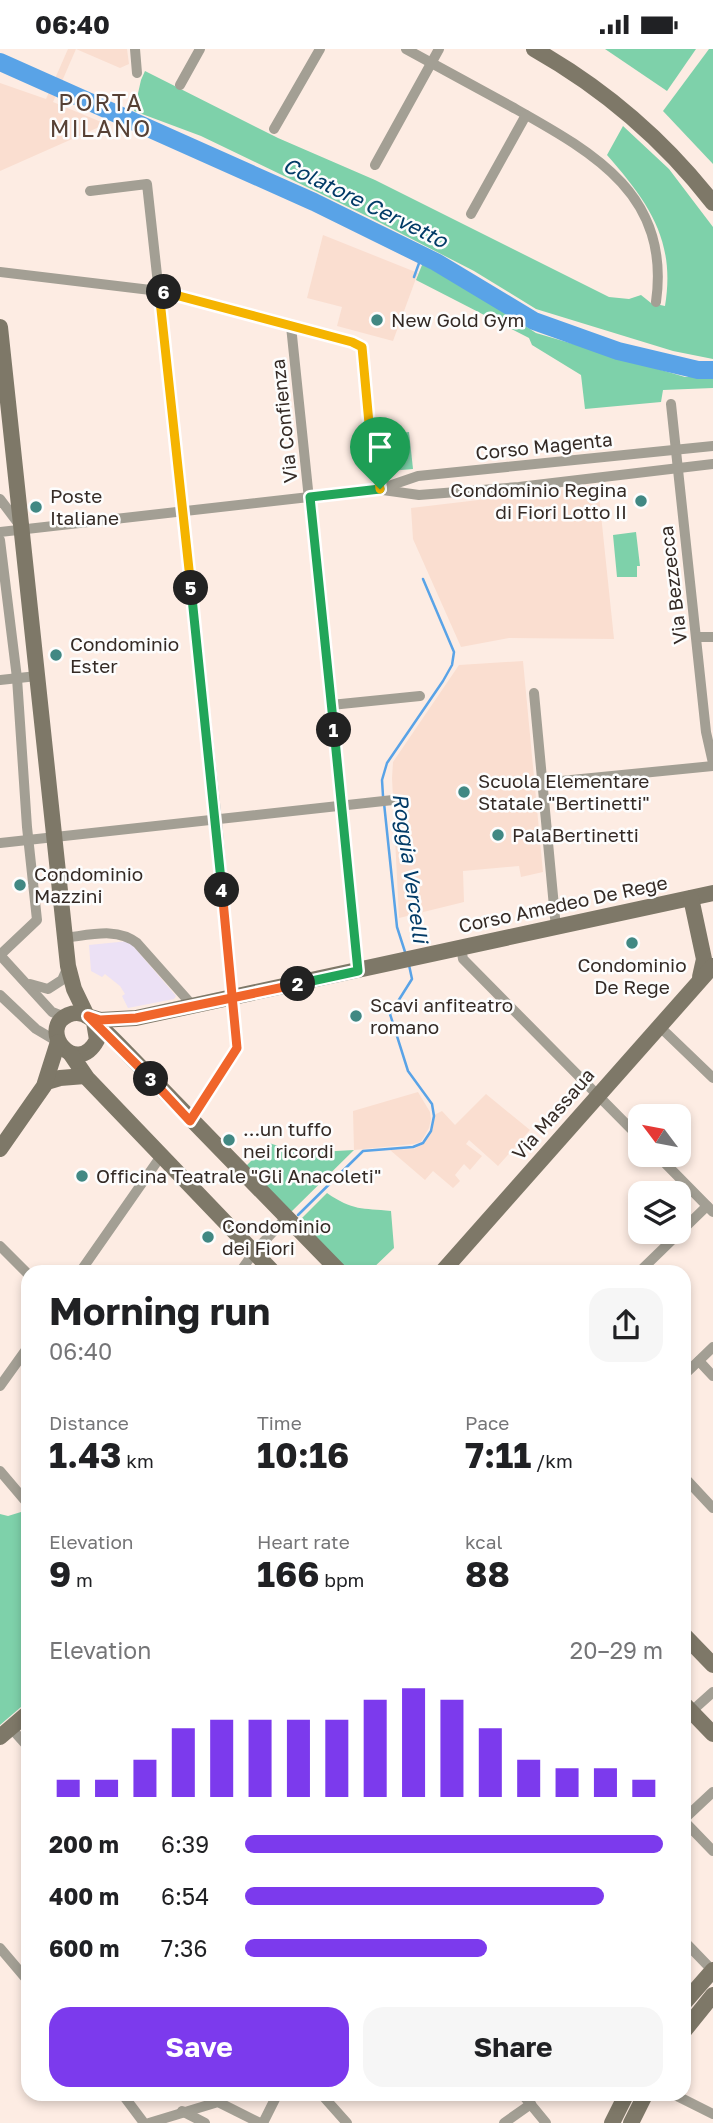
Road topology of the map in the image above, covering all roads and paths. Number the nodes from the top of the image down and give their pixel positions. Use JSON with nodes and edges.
{"nodes":[{"id":1,"x":135,"y":49,"type":"edge"},
{"id":2,"x":200,"y":49,"type":"edge"},
{"id":3,"x":320,"y":49,"type":"edge"},
{"id":4,"x":406,"y":49,"type":"edge"},
{"id":5,"x":439,"y":49,"type":"edge"},
{"id":6,"x":534,"y":49,"type":"edge"},
{"id":7,"x":432,"y":63,"type":"junction"},
{"id":8,"x":137,"y":72,"type":"dead end"},
{"id":9,"x":180,"y":85,"type":"dead end"},
{"id":10,"x":526,"y":115,"type":"junction"},
{"id":11,"x":274,"y":129,"type":"dead end"},
{"id":12,"x":375,"y":165,"type":"dead end"},
{"id":13,"x":90,"y":191,"type":"dead end"},
{"id":14,"x":713,"y":204,"type":"edge"},
{"id":15,"x":471,"y":213,"type":"dead end"},
{"id":16,"x":0,"y":272,"type":"edge"},
{"id":17,"x":159,"y":291,"type":"junction"},
{"id":18,"x":656,"y":302,"type":"dead end"},
{"id":19,"x":292,"y":326,"type":"junction"},
{"id":20,"x":0,"y":327,"type":"edge"},
{"id":21,"x":671,"y":404,"type":"dead end"},
{"id":22,"x":713,"y":446,"type":"edge"},
{"id":23,"x":675,"y":451,"type":"junction"},
{"id":24,"x":713,"y":464,"type":"edge"},
{"id":25,"x":677,"y":468,"type":"junction"},
{"id":26,"x":380,"y":489,"type":"junction"},
{"id":27,"x":310,"y":497,"type":"junction"},
{"id":28,"x":0,"y":499,"type":"edge"},
{"id":29,"x":183,"y":511,"type":"junction"},
{"id":30,"x":22,"y":528,"type":"junction"},
{"id":31,"x":0,"y":532,"type":"edge"},
{"id":32,"x":0,"y":540,"type":"edge"},
{"id":33,"x":697,"y":637,"type":"junction"},
{"id":34,"x":713,"y":637,"type":"edge"},
{"id":35,"x":37,"y":675,"type":"junction"},
{"id":36,"x":17,"y":678,"type":"junction"},
{"id":37,"x":0,"y":680,"type":"edge"},
{"id":38,"x":534,"y":693,"type":"dead end"},
{"id":39,"x":420,"y":696,"type":"dead end"},
{"id":40,"x":331,"y":705,"type":"junction"},
{"id":41,"x":708,"y":708,"type":"edge"},
{"id":42,"x":713,"y":764,"type":"edge"},
{"id":43,"x":541,"y":783,"type":"junction"},
{"id":44,"x":386,"y":801,"type":"dead end"},
{"id":45,"x":341,"y":806,"type":"junction"},
{"id":46,"x":216,"y":821,"type":"junction"},
{"id":47,"x":53,"y":837,"type":"junction"},
{"id":48,"x":28,"y":839,"type":"junction"},
{"id":49,"x":0,"y":843,"type":"edge"},
{"id":50,"x":713,"y":893,"type":"edge"},
{"id":51,"x":691,"y":898,"type":"junction"},
{"id":52,"x":556,"y":928,"type":"junction"},
{"id":53,"x":65,"y":938,"type":"junction"},
{"id":54,"x":461,"y":947,"type":"junction"},
{"id":55,"x":708,"y":952,"type":"edge"},
{"id":56,"x":2,"y":959,"type":"edge"},
{"id":57,"x":713,"y":966,"type":"edge"},
{"id":58,"x":67,"y":969,"type":"junction"},
{"id":59,"x":358,"y":971,"type":"junction"},
{"id":60,"x":26,"y":982,"type":"junction"},
{"id":61,"x":696,"y":983,"type":"junction"},
{"id":62,"x":0,"y":995,"type":"edge"},
{"id":63,"x":232,"y":999,"type":"junction"},
{"id":64,"x":192,"y":1006,"type":"junction"},
{"id":65,"x":65,"y":1017,"type":"junction"},
{"id":66,"x":134,"y":1018,"type":"junction"},
{"id":67,"x":96,"y":1026,"type":"junction"},
{"id":68,"x":659,"y":1026,"type":"junction"},
{"id":69,"x":58,"y":1042,"type":"junction"},
{"id":70,"x":120,"y":1046,"type":"junction"},
{"id":71,"x":74,"y":1056,"type":"junction"},
{"id":72,"x":85,"y":1076,"type":"junction"},
{"id":73,"x":713,"y":1078,"type":"edge"},
{"id":74,"x":47,"y":1084,"type":"junction"},
{"id":75,"x":598,"y":1095,"type":"junction"},
{"id":76,"x":190,"y":1121,"type":"junction"},
{"id":77,"x":628,"y":1126,"type":"edge"},
{"id":78,"x":0,"y":1149,"type":"edge"},
{"id":79,"x":161,"y":1156,"type":"junction"},
{"id":80,"x":669,"y":1167,"type":"edge"},
{"id":81,"x":710,"y":1209,"type":"edge"},
{"id":82,"x":286,"y":1218,"type":"junction"},
{"id":83,"x":0,"y":1246,"type":"edge"},
{"id":84,"x":254,"y":1252,"type":"junction"},
{"id":85,"x":85,"y":1265,"type":"edge"},
{"id":86,"x":245,"y":1265,"type":"edge"},
{"id":87,"x":266,"y":1265,"type":"edge"},
{"id":88,"x":333,"y":1265,"type":"edge"},
{"id":89,"x":448,"y":1265,"type":"edge"},
{"id":90,"x":647,"y":1265,"type":"edge"},
{"id":91,"x":21,"y":1267,"type":"edge"},
{"id":92,"x":713,"y":1347,"type":"edge"},
{"id":93,"x":21,"y":1357,"type":"edge"},
{"id":94,"x":699,"y":1361,"type":"junction"},
{"id":95,"x":691,"y":1368,"type":"edge"},
{"id":96,"x":713,"y":1376,"type":"edge"},
{"id":97,"x":0,"y":1386,"type":"edge"},
{"id":98,"x":0,"y":1471,"type":"edge"},
{"id":99,"x":691,"y":1485,"type":"edge"},
{"id":100,"x":21,"y":1496,"type":"edge"},
{"id":101,"x":713,"y":1508,"type":"edge"},
{"id":102,"x":691,"y":1642,"type":"edge"},
{"id":103,"x":713,"y":1665,"type":"edge"},
{"id":104,"x":713,"y":1692,"type":"edge"},
{"id":105,"x":691,"y":1708,"type":"edge"},
{"id":106,"x":691,"y":1715,"type":"edge"},
{"id":107,"x":21,"y":1719,"type":"edge"},
{"id":108,"x":5,"y":1732,"type":"edge"},
{"id":109,"x":713,"y":1734,"type":"edge"},
{"id":110,"x":21,"y":1742,"type":"edge"},
{"id":111,"x":713,"y":1792,"type":"edge"},
{"id":112,"x":691,"y":1813,"type":"edge"},
{"id":113,"x":691,"y":1827,"type":"edge"},
{"id":114,"x":713,"y":1851,"type":"edge"},
{"id":115,"x":0,"y":1948,"type":"edge"},
{"id":116,"x":691,"y":1948,"type":"edge"},
{"id":117,"x":713,"y":1970,"type":"edge"},
{"id":118,"x":21,"y":1972,"type":"edge"},
{"id":119,"x":691,"y":1995,"type":"edge"},
{"id":120,"x":713,"y":1995,"type":"edge"},
{"id":121,"x":691,"y":2022,"type":"edge"},
{"id":122,"x":130,"y":2101,"type":"edge"},
{"id":123,"x":274,"y":2101,"type":"edge"},
{"id":124,"x":328,"y":2101,"type":"edge"},
{"id":125,"x":528,"y":2101,"type":"edge"},
{"id":126,"x":623,"y":2101,"type":"edge"},
{"id":127,"x":642,"y":2101,"type":"edge"},
{"id":128,"x":688,"y":2101,"type":"edge"},
{"id":129,"x":531,"y":2105,"type":"junction"},
{"id":130,"x":182,"y":2111,"type":"junction"},
{"id":131,"x":713,"y":2113,"type":"edge"},
{"id":132,"x":146,"y":2123,"type":"edge"},
{"id":133,"x":205,"y":2123,"type":"edge"},
{"id":134,"x":261,"y":2123,"type":"edge"},
{"id":135,"x":347,"y":2123,"type":"edge"},
{"id":136,"x":504,"y":2123,"type":"edge"},
{"id":137,"x":546,"y":2123,"type":"edge"},
{"id":138,"x":612,"y":2123,"type":"edge"},
{"id":139,"x":631,"y":2123,"type":"edge"}],
"edges":[{"from":1,"to":8,"type":"street"},
{"from":2,"to":9,"type":"street"},
{"from":3,"to":11,"type":"street"},
{"from":4,"to":7,"type":"street"},
{"from":5,"to":7,"type":"street"},
{"from":6,"to":14,"type":"main road"},
{"from":7,"to":10,"type":"street"},
{"from":7,"to":12,"type":"street"},
{"from":10,"to":15,"type":"street"},
{"from":10,"to":18,"type":"street"},
{"from":13,"to":17,"type":"street"},
{"from":16,"to":17,"type":"street"},
{"from":17,"to":19,"type":"street"},
{"from":17,"to":29,"type":"street"},
{"from":19,"to":26,"type":"street"},
{"from":19,"to":27,"type":"street","name":"Via Confienza"},
{"from":20,"to":30,"type":"main road"},
{"from":21,"to":23,"type":"street","name":"Via Bezzecca"},
{"from":22,"to":23,"type":"street","name":"Corso Magenta"},
{"from":23,"to":25,"type":"street","name":"Via Bezzecca"},
{"from":23,"to":26,"type":"street","name":"Corso Magenta"},
{"from":24,"to":25,"type":"street","name":"Corso Magenta"},
{"from":25,"to":26,"type":"street","name":"Corso Magenta"},
{"from":25,"to":33,"type":"street","name":"Via Bezzecca"},
{"from":26,"to":27,"type":"street","name":"Corso Magenta"},
{"from":27,"to":29,"type":"street","name":"Corso Magenta"},
{"from":27,"to":40,"type":"street","name":"Via Confienza"},
{"from":28,"to":30,"type":"street"},
{"from":29,"to":30,"type":"street","name":"Corso Magenta"},
{"from":29,"to":46,"type":"street"},
{"from":30,"to":31,"type":"street","name":"Corso Magenta"},
{"from":30,"to":35,"type":"main road"},
{"from":32,"to":36,"type":"street"},
{"from":33,"to":34,"type":"street"},
{"from":33,"to":41,"type":"street","name":"Via Bezzecca"},
{"from":35,"to":36,"type":"street"},
{"from":35,"to":47,"type":"main road"},
{"from":36,"to":37,"type":"street"},
{"from":36,"to":48,"type":"street"},
{"from":38,"to":43,"type":"street"},
{"from":39,"to":40,"type":"street"},
{"from":40,"to":45,"type":"street","name":"Via Confienza"},
{"from":41,"to":42,"type":"street","name":"Via Bezzecca"},
{"from":42,"to":43,"type":"street"},
{"from":43,"to":52,"type":"street"},
{"from":44,"to":45,"type":"street"},
{"from":45,"to":46,"type":"street"},
{"from":45,"to":59,"type":"street","name":"Via Confienza"},
{"from":46,"to":47,"type":"street"},
{"from":46,"to":63,"type":"street"},
{"from":47,"to":48,"type":"street"},
{"from":47,"to":53,"type":"main road"},
{"from":48,"to":49,"type":"street"},
{"from":48,"to":56,"type":"street"},
{"from":50,"to":51,"type":"main road","name":"Corso Amedeo De Rege"},
{"from":51,"to":52,"type":"main road","name":"Corso Amedeo De Rege"},
{"from":51,"to":55,"type":"main road"},
{"from":52,"to":54,"type":"main road","name":"Corso Amedeo De Rege"},
{"from":53,"to":58,"type":"main road"},
{"from":53,"to":64,"type":"street"},
{"from":54,"to":59,"type":"main road","name":"Corso Amedeo De Rege"},
{"from":54,"to":75,"type":"street"},
{"from":55,"to":61,"type":"main road"},
{"from":56,"to":60,"type":"street"},
{"from":57,"to":61,"type":"main road","name":"Via Massaua"},
{"from":58,"to":60,"type":"street"},
{"from":58,"to":65,"type":"main road"},
{"from":58,"to":67,"type":"main road"},
{"from":59,"to":63,"type":"main road","name":"Corso Amedeo De Rege"},
{"from":60,"to":65,"type":"street"},
{"from":61,"to":68,"type":"main road","name":"Via Massaua"},
{"from":62,"to":69,"type":"street"},
{"from":63,"to":64,"type":"main road","name":"Corso Amedeo De Rege"},
{"from":63,"to":76,"type":"street"},
{"from":64,"to":66,"type":"main road","name":"Corso Amedeo De Rege"},
{"from":65,"to":67,"type":"main road"},
{"from":65,"to":69,"type":"main road"},
{"from":66,"to":67,"type":"main road","name":"Corso Amedeo De Rege"},
{"from":66,"to":67,"type":"main road","name":"Corso Amedeo De Rege"},
{"from":66,"to":70,"type":"main road"},
{"from":67,"to":70,"type":"main road"},
{"from":67,"to":71,"type":"main road"},
{"from":68,"to":73,"type":"street"},
{"from":68,"to":75,"type":"main road","name":"Via Massaua"},
{"from":69,"to":71,"type":"main road"},
{"from":69,"to":74,"type":"main road"},
{"from":70,"to":76,"type":"main road"},
{"from":71,"to":72,"type":"main road"},
{"from":71,"to":74,"type":"main road"},
{"from":72,"to":74,"type":"main road"},
{"from":72,"to":79,"type":"main road"},
{"from":74,"to":78,"type":"main road"},
{"from":75,"to":77,"type":"street"},
{"from":75,"to":89,"type":"main road","name":"Via Massaua"},
{"from":76,"to":82,"type":"main road"},
{"from":79,"to":84,"type":"main road"},
{"from":79,"to":85,"type":"street"},
{"from":80,"to":81,"type":"street"},
{"from":81,"to":90,"type":"street"},
{"from":82,"to":84,"type":"street"},
{"from":82,"to":88,"type":"main road"},
{"from":83,"to":91,"type":"street"},
{"from":84,"to":86,"type":"street"},
{"from":84,"to":87,"type":"main road"},
{"from":92,"to":94,"type":"street"},
{"from":93,"to":97,"type":"street"},
{"from":94,"to":95,"type":"street"},
{"from":94,"to":96,"type":"street"},
{"from":98,"to":100,"type":"street"},
{"from":99,"to":101,"type":"street"},
{"from":102,"to":103,"type":"main road"},
{"from":104,"to":105,"type":"street"},
{"from":106,"to":109,"type":"main road"},
{"from":107,"to":108,"type":"main road"},
{"from":108,"to":110,"type":"street"},
{"from":111,"to":112,"type":"street"},
{"from":113,"to":114,"type":"street"},
{"from":115,"to":118,"type":"street"},
{"from":116,"to":117,"type":"street"},
{"from":117,"to":119,"type":"main road"},
{"from":120,"to":121,"type":"main road"},
{"from":122,"to":132,"type":"street"},
{"from":123,"to":134,"type":"street"},
{"from":124,"to":135,"type":"street"},
{"from":125,"to":129,"type":"street"},
{"from":126,"to":138,"type":"main road"},
{"from":127,"to":139,"type":"main road"},
{"from":128,"to":131,"type":"street"},
{"from":129,"to":136,"type":"street"},
{"from":129,"to":137,"type":"street"},
{"from":130,"to":132,"type":"street"},
{"from":130,"to":133,"type":"street"},
{"from":130,"to":134,"type":"street"}]}
